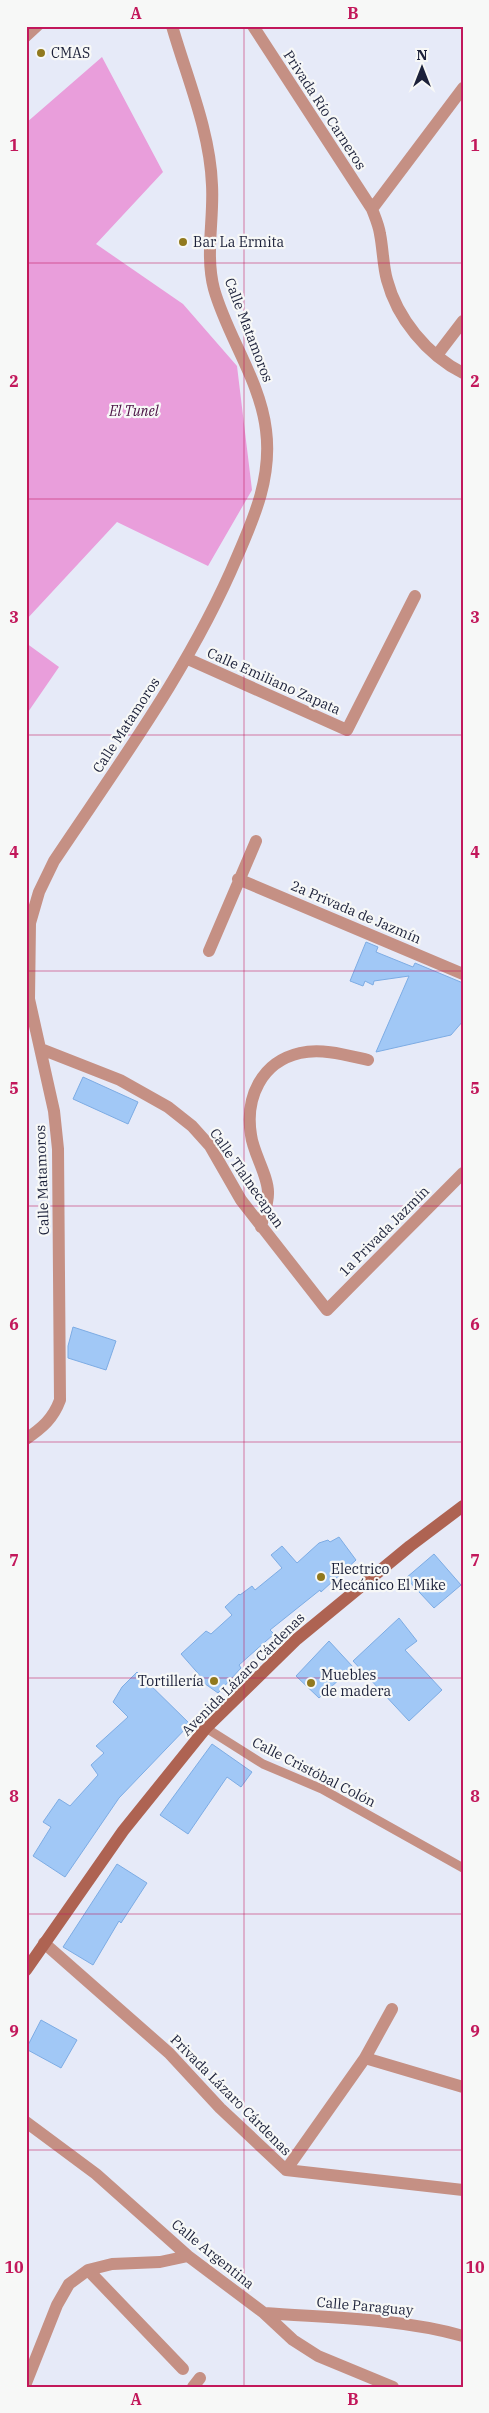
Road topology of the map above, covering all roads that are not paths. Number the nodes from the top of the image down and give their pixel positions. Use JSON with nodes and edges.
{"nodes":[{"id":1,"x":39,"y":26,"type":"edge"},
{"id":2,"x":172,"y":26,"type":"edge"},
{"id":3,"x":253,"y":26,"type":"edge"},
{"id":4,"x":26,"y":38,"type":"edge"},
{"id":5,"x":463,"y":88,"type":"edge"},
{"id":6,"x":372,"y":209,"type":"junction"},
{"id":7,"x":463,"y":321,"type":"edge"},
{"id":8,"x":437,"y":355,"type":"junction"},
{"id":9,"x":463,"y":373,"type":"edge"},
{"id":10,"x":415,"y":596,"type":"dead end"},
{"id":11,"x":188,"y":659,"type":"junction"},
{"id":12,"x":256,"y":840,"type":"dead end"},
{"id":13,"x":238,"y":878,"type":"junction"},
{"id":14,"x":209,"y":951,"type":"dead end"},
{"id":15,"x":463,"y":974,"type":"edge"},
{"id":16,"x":28,"y":998,"type":"edge"},
{"id":17,"x":41,"y":1049,"type":"junction"},
{"id":18,"x":368,"y":1060,"type":"dead end"},
{"id":19,"x":463,"y":1173,"type":"edge"},
{"id":20,"x":261,"y":1227,"type":"junction"},
{"id":21,"x":326,"y":1310,"type":"joint"},
{"id":22,"x":26,"y":1439,"type":"edge"},
{"id":23,"x":463,"y":1506,"type":"edge"},
{"id":24,"x":206,"y":1728,"type":"junction"},
{"id":25,"x":463,"y":1868,"type":"edge"},
{"id":26,"x":44,"y":1943,"type":"junction"},
{"id":27,"x":26,"y":1970,"type":"edge"},
{"id":28,"x":392,"y":2009,"type":"dead end"},
{"id":29,"x":365,"y":2058,"type":"junction"},
{"id":30,"x":463,"y":2087,"type":"edge"},
{"id":31,"x":26,"y":2122,"type":"edge"},
{"id":32,"x":286,"y":2170,"type":"junction"},
{"id":33,"x":463,"y":2190,"type":"edge"},
{"id":34,"x":188,"y":2256,"type":"junction"},
{"id":35,"x":88,"y":2270,"type":"junction"},
{"id":36,"x":264,"y":2313,"type":"junction"},
{"id":37,"x":463,"y":2336,"type":"edge"},
{"id":38,"x":183,"y":2369,"type":"dead end"},
{"id":39,"x":26,"y":2384,"type":"edge"},
{"id":40,"x":393,"y":2387,"type":"edge"}],
"edges":[{"from":1,"to":4,"type":"lane"},
{"from":2,"to":11,"type":"street","name":"Calle Matamoros"},
{"from":3,"to":6,"type":"street","name":"Privada Río Carneros"},
{"from":5,"to":6,"type":"street"},
{"from":6,"to":8,"type":"street","name":"Privada Río Carneros"},
{"from":7,"to":8,"type":"street"},
{"from":8,"to":9,"type":"street","name":"Privada Río Carneros"},
{"from":10,"to":11,"type":"street","name":"Calle Emiliano Zapata"},
{"from":11,"to":16,"type":"street","name":"Calle Matamoros"},
{"from":12,"to":13,"type":"street"},
{"from":13,"to":14,"type":"street"},
{"from":13,"to":15,"type":"street","name":"2a Privada de Jazmín"},
{"from":16,"to":17,"type":"street","name":"Calle Matamoros"},
{"from":17,"to":20,"type":"street","name":"Calle Tlalnecapan"},
{"from":17,"to":22,"type":"street","name":"Calle Matamoros"},
{"from":18,"to":20,"type":"street"},
{"from":19,"to":21,"type":"street","name":"1a Privada Jazmín"},
{"from":20,"to":21,"type":"street","name":"Calle Tlalnecapan"},
{"from":23,"to":24,"type":"main road","name":"Avenida Lázaro Cárdenas"},
{"from":24,"to":25,"type":"lane","name":"Calle Cristóbal Colón"},
{"from":24,"to":26,"type":"main road","name":"Avenida Lázaro Cárdenas"},
{"from":26,"to":27,"type":"main road","name":"Avenida Lázaro Cárdenas"},
{"from":26,"to":32,"type":"street","name":"Privada Lázaro Cárdenas"},
{"from":28,"to":29,"type":"street"},
{"from":29,"to":30,"type":"street"},
{"from":29,"to":32,"type":"street"},
{"from":31,"to":34,"type":"street","name":"Calle Argentina"},
{"from":32,"to":33,"type":"street","name":"Privada Lázaro Cárdenas"},
{"from":34,"to":35,"type":"street"},
{"from":34,"to":36,"type":"street","name":"Calle Argentina"},
{"from":35,"to":38,"type":"street"},
{"from":35,"to":39,"type":"street"},
{"from":36,"to":37,"type":"street","name":"Calle Paraguay"},
{"from":36,"to":40,"type":"street","name":"Calle Argentina"}]}
